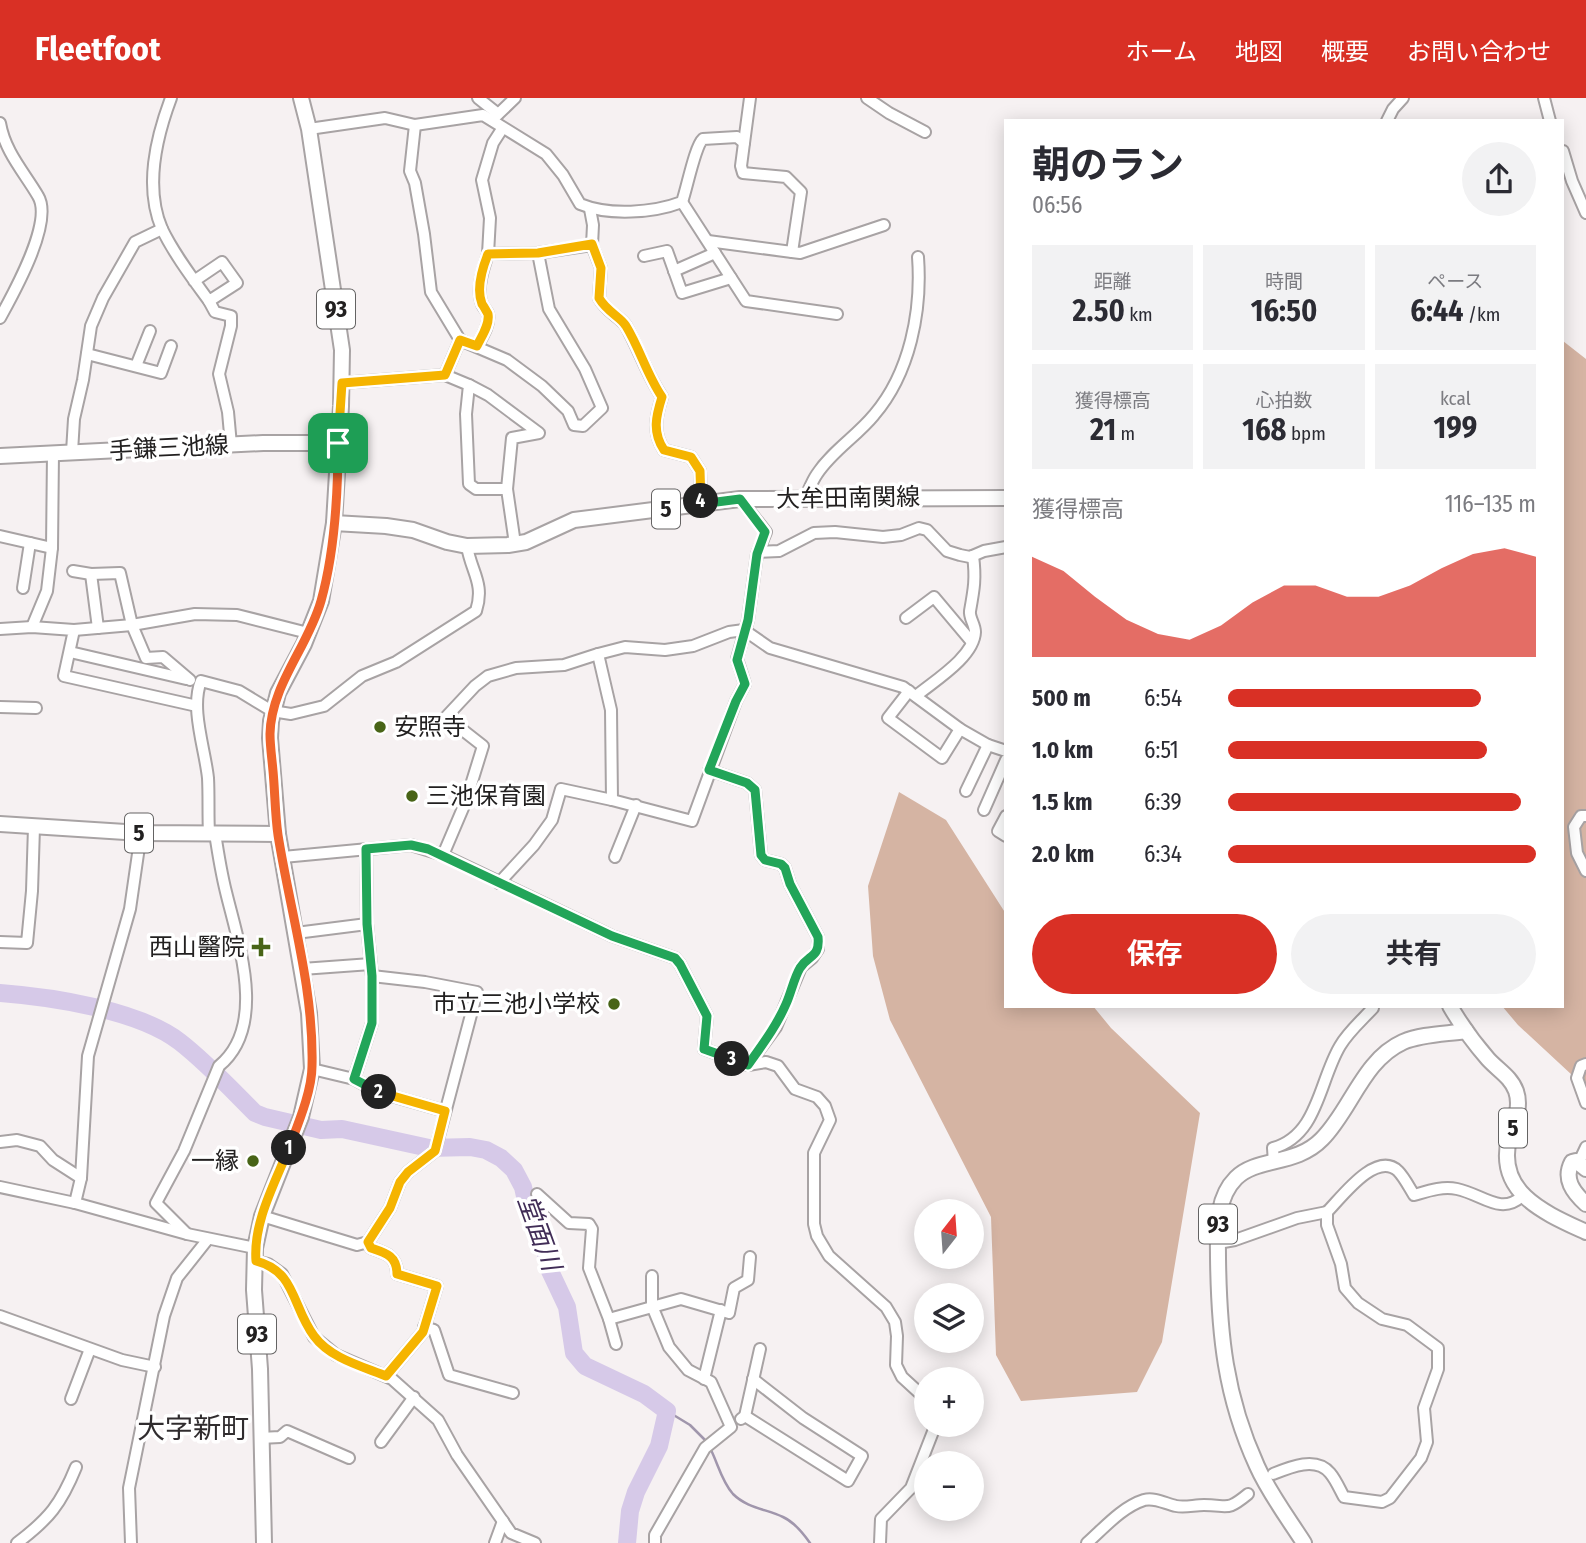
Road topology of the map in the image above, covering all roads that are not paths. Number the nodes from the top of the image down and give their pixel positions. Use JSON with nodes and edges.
{"nodes":[{"id":1,"x":171,"y":98,"type":"edge"},
{"id":2,"x":301,"y":98,"type":"edge"},
{"id":3,"x":478,"y":98,"type":"edge"},
{"id":4,"x":515,"y":98,"type":"edge"},
{"id":5,"x":750,"y":98,"type":"edge"},
{"id":6,"x":867,"y":98,"type":"edge"},
{"id":7,"x":1403,"y":98,"type":"edge"},
{"id":8,"x":1544,"y":98,"type":"edge"},
{"id":9,"x":495,"y":117,"type":"junction"},
{"id":10,"x":1388,"y":119,"type":"edge"},
{"id":11,"x":1549,"y":119,"type":"edge"},
{"id":12,"x":0,"y":123,"type":"edge"},
{"id":13,"x":415,"y":125,"type":"junction"},
{"id":14,"x":502,"y":128,"type":"junction"},
{"id":15,"x":309,"y":129,"type":"junction"},
{"id":16,"x":925,"y":132,"type":"dead end"},
{"id":17,"x":744,"y":142,"type":"junction"},
{"id":18,"x":1564,"y":153,"type":"edge"},
{"id":19,"x":682,"y":202,"type":"junction"},
{"id":20,"x":590,"y":209,"type":"junction"},
{"id":21,"x":1586,"y":213,"type":"edge"},
{"id":22,"x":884,"y":225,"type":"dead end"},
{"id":23,"x":162,"y":229,"type":"junction"},
{"id":24,"x":708,"y":241,"type":"junction"},
{"id":25,"x":592,"y":244,"type":"junction"},
{"id":26,"x":792,"y":252,"type":"junction"},
{"id":27,"x":538,"y":253,"type":"junction"},
{"id":28,"x":715,"y":253,"type":"junction"},
{"id":29,"x":488,"y":254,"type":"junction"},
{"id":30,"x":644,"y":256,"type":"dead end"},
{"id":31,"x":918,"y":257,"type":"dead end"},
{"id":32,"x":674,"y":271,"type":"junction"},
{"id":33,"x":731,"y":278,"type":"junction"},
{"id":34,"x":194,"y":281,"type":"junction"},
{"id":35,"x":5,"y":300,"type":"edge"},
{"id":36,"x":209,"y":301,"type":"junction"},
{"id":37,"x":838,"y":314,"type":"dead end"},
{"id":38,"x":0,"y":318,"type":"edge"},
{"id":39,"x":150,"y":331,"type":"dead end"},
{"id":40,"x":460,"y":340,"type":"junction"},
{"id":41,"x":171,"y":346,"type":"dead end"},
{"id":42,"x":477,"y":346,"type":"junction"},
{"id":43,"x":87,"y":354,"type":"junction"},
{"id":44,"x":136,"y":366,"type":"junction"},
{"id":45,"x":445,"y":375,"type":"junction"},
{"id":46,"x":342,"y":383,"type":"junction"},
{"id":47,"x":469,"y":384,"type":"junction"},
{"id":48,"x":338,"y":443,"type":"junction"},
{"id":49,"x":231,"y":445,"type":"junction"},
{"id":50,"x":72,"y":452,"type":"junction"},
{"id":51,"x":53,"y":453,"type":"junction"},
{"id":52,"x":0,"y":456,"type":"edge"},
{"id":53,"x":507,"y":489,"type":"junction"},
{"id":54,"x":805,"y":498,"type":"junction"},
{"id":55,"x":1004,"y":498,"type":"edge"},
{"id":56,"x":740,"y":499,"type":"junction"},
{"id":57,"x":701,"y":504,"type":"junction"},
{"id":58,"x":334,"y":523,"type":"junction"},
{"id":59,"x":0,"y":536,"type":"edge"},
{"id":60,"x":30,"y":543,"type":"junction"},
{"id":61,"x":514,"y":544,"type":"junction"},
{"id":62,"x":467,"y":546,"type":"junction"},
{"id":63,"x":52,"y":548,"type":"junction"},
{"id":64,"x":1004,"y":548,"type":"edge"},
{"id":65,"x":758,"y":552,"type":"junction"},
{"id":66,"x":973,"y":556,"type":"junction"},
{"id":67,"x":72,"y":571,"type":"dead end"},
{"id":68,"x":91,"y":574,"type":"junction"},
{"id":69,"x":23,"y":588,"type":"dead end"},
{"id":70,"x":906,"y":618,"type":"dead end"},
{"id":71,"x":132,"y":625,"type":"junction"},
{"id":72,"x":32,"y":627,"type":"junction"},
{"id":73,"x":98,"y":628,"type":"junction"},
{"id":74,"x":0,"y":629,"type":"edge"},
{"id":75,"x":74,"y":630,"type":"junction"},
{"id":76,"x":744,"y":630,"type":"junction"},
{"id":77,"x":308,"y":633,"type":"junction"},
{"id":78,"x":971,"y":641,"type":"junction"},
{"id":79,"x":70,"y":652,"type":"junction"},
{"id":80,"x":598,"y":654,"type":"junction"},
{"id":81,"x":196,"y":681,"type":"junction"},
{"id":82,"x":912,"y":693,"type":"junction"},
{"id":83,"x":197,"y":706,"type":"junction"},
{"id":84,"x":0,"y":707,"type":"edge"},
{"id":85,"x":36,"y":708,"type":"dead end"},
{"id":86,"x":272,"y":711,"type":"junction"},
{"id":87,"x":960,"y":729,"type":"junction"},
{"id":88,"x":988,"y":745,"type":"junction"},
{"id":89,"x":1004,"y":750,"type":"edge"},
{"id":90,"x":1004,"y":765,"type":"edge"},
{"id":91,"x":709,"y":770,"type":"junction"},
{"id":92,"x":966,"y":791,"type":"dead end"},
{"id":93,"x":612,"y":800,"type":"junction"},
{"id":94,"x":636,"y":805,"type":"junction"},
{"id":95,"x":984,"y":810,"type":"dead end"},
{"id":96,"x":1586,"y":816,"type":"edge"},
{"id":97,"x":1004,"y":820,"type":"edge"},
{"id":98,"x":0,"y":824,"type":"edge"},
{"id":99,"x":34,"y":827,"type":"junction"},
{"id":100,"x":141,"y":833,"type":"junction"},
{"id":101,"x":212,"y":833,"type":"junction"},
{"id":102,"x":278,"y":834,"type":"junction"},
{"id":103,"x":1004,"y":834,"type":"edge"},
{"id":104,"x":366,"y":849,"type":"junction"},
{"id":105,"x":443,"y":855,"type":"junction"},
{"id":106,"x":283,"y":857,"type":"junction"},
{"id":107,"x":615,"y":857,"type":"dead end"},
{"id":108,"x":1586,"y":871,"type":"edge"},
{"id":109,"x":499,"y":883,"type":"junction"},
{"id":110,"x":367,"y":924,"type":"junction"},
{"id":111,"x":296,"y":933,"type":"junction"},
{"id":112,"x":0,"y":942,"type":"edge"},
{"id":113,"x":302,"y":969,"type":"junction"},
{"id":114,"x":372,"y":970,"type":"junction"},
{"id":115,"x":1373,"y":1008,"type":"dead end"},
{"id":116,"x":1451,"y":1008,"type":"edge"},
{"id":117,"x":1466,"y":1031,"type":"junction"},
{"id":118,"x":1586,"y":1064,"type":"edge"},
{"id":119,"x":748,"y":1065,"type":"junction"},
{"id":120,"x":312,"y":1069,"type":"junction"},
{"id":121,"x":354,"y":1079,"type":"junction"},
{"id":122,"x":1586,"y":1103,"type":"edge"},
{"id":123,"x":445,"y":1111,"type":"junction"},
{"id":124,"x":0,"y":1142,"type":"edge"},
{"id":125,"x":1586,"y":1147,"type":"edge"},
{"id":126,"x":1274,"y":1163,"type":"junction"},
{"id":127,"x":1583,"y":1166,"type":"edge"},
{"id":128,"x":81,"y":1178,"type":"junction"},
{"id":129,"x":0,"y":1187,"type":"edge"},
{"id":130,"x":537,"y":1194,"type":"dead end"},
{"id":131,"x":1522,"y":1196,"type":"junction"},
{"id":132,"x":75,"y":1203,"type":"junction"},
{"id":133,"x":1586,"y":1204,"type":"edge"},
{"id":134,"x":1327,"y":1212,"type":"junction"},
{"id":135,"x":262,"y":1216,"type":"junction"},
{"id":136,"x":1586,"y":1233,"type":"edge"},
{"id":137,"x":187,"y":1234,"type":"junction"},
{"id":138,"x":208,"y":1239,"type":"junction"},
{"id":139,"x":368,"y":1242,"type":"junction"},
{"id":140,"x":1218,"y":1243,"type":"junction"},
{"id":141,"x":255,"y":1254,"type":"junction"},
{"id":142,"x":750,"y":1257,"type":"dead end"},
{"id":143,"x":652,"y":1276,"type":"dead end"},
{"id":144,"x":652,"y":1306,"type":"junction"},
{"id":145,"x":721,"y":1310,"type":"junction"},
{"id":146,"x":0,"y":1315,"type":"edge"},
{"id":147,"x":609,"y":1319,"type":"junction"},
{"id":148,"x":424,"y":1327,"type":"junction"},
{"id":149,"x":616,"y":1344,"type":"dead end"},
{"id":150,"x":90,"y":1349,"type":"junction"},
{"id":151,"x":760,"y":1349,"type":"dead end"},
{"id":152,"x":155,"y":1367,"type":"junction"},
{"id":153,"x":386,"y":1376,"type":"junction"},
{"id":154,"x":704,"y":1378,"type":"junction"},
{"id":155,"x":753,"y":1379,"type":"junction"},
{"id":156,"x":914,"y":1388,"type":"edge"},
{"id":157,"x":513,"y":1393,"type":"dead end"},
{"id":158,"x":414,"y":1397,"type":"junction"},
{"id":159,"x":71,"y":1399,"type":"dead end"},
{"id":160,"x":745,"y":1416,"type":"junction"},
{"id":161,"x":731,"y":1427,"type":"junction"},
{"id":162,"x":931,"y":1437,"type":"edge"},
{"id":163,"x":260,"y":1438,"type":"junction"},
{"id":164,"x":381,"y":1443,"type":"dead end"},
{"id":165,"x":348,"y":1458,"type":"dead end"},
{"id":166,"x":76,"y":1467,"type":"dead end"},
{"id":167,"x":1273,"y":1474,"type":"dead end"},
{"id":168,"x":1248,"y":1493,"type":"dead end"},
{"id":169,"x":503,"y":1521,"type":"junction"},
{"id":170,"x":16,"y":1543,"type":"edge"},
{"id":171,"x":131,"y":1543,"type":"edge"},
{"id":172,"x":264,"y":1543,"type":"edge"},
{"id":173,"x":495,"y":1543,"type":"edge"},
{"id":174,"x":535,"y":1543,"type":"edge"},
{"id":175,"x":655,"y":1543,"type":"edge"},
{"id":176,"x":880,"y":1543,"type":"edge"},
{"id":177,"x":1087,"y":1543,"type":"edge"},
{"id":178,"x":1304,"y":1543,"type":"edge"}],
"edges":[{"from":1,"to":23,"type":"street"},
{"from":2,"to":15,"type":"main road","number":"93"},
{"from":3,"to":9,"type":"street"},
{"from":4,"to":9,"type":"street"},
{"from":5,"to":17,"type":"street"},
{"from":6,"to":16,"type":"street"},
{"from":7,"to":10,"type":"street"},
{"from":8,"to":11,"type":"street"},
{"from":9,"to":13,"type":"street"},
{"from":9,"to":14,"type":"street"},
{"from":12,"to":35,"type":"street"},
{"from":13,"to":15,"type":"street"},
{"from":13,"to":40,"type":"street"},
{"from":14,"to":20,"type":"street"},
{"from":14,"to":29,"type":"street"},
{"from":15,"to":46,"type":"main road","number":"93"},
{"from":17,"to":19,"type":"street"},
{"from":17,"to":26,"type":"street"},
{"from":18,"to":21,"type":"street"},
{"from":19,"to":20,"type":"street"},
{"from":19,"to":24,"type":"street"},
{"from":20,"to":25,"type":"street"},
{"from":22,"to":26,"type":"street"},
{"from":23,"to":34,"type":"street"},
{"from":23,"to":43,"type":"street"},
{"from":24,"to":26,"type":"street"},
{"from":24,"to":28,"type":"street"},
{"from":25,"to":27,"type":"street"},
{"from":25,"to":57,"type":"street"},
{"from":27,"to":29,"type":"street"},
{"from":27,"to":42,"type":"street"},
{"from":28,"to":32,"type":"street"},
{"from":28,"to":33,"type":"street"},
{"from":29,"to":42,"type":"street"},
{"from":30,"to":32,"type":"street"},
{"from":31,"to":54,"type":"street"},
{"from":32,"to":33,"type":"street"},
{"from":33,"to":37,"type":"street"},
{"from":34,"to":36,"type":"street"},
{"from":34,"to":36,"type":"street"},
{"from":35,"to":38,"type":"street"},
{"from":36,"to":49,"type":"street"},
{"from":39,"to":44,"type":"street"},
{"from":40,"to":42,"type":"street"},
{"from":40,"to":45,"type":"street"},
{"from":41,"to":44,"type":"street"},
{"from":43,"to":44,"type":"street"},
{"from":43,"to":50,"type":"street"},
{"from":45,"to":46,"type":"street"},
{"from":45,"to":47,"type":"street"},
{"from":46,"to":48,"type":"main road","number":"93"},
{"from":47,"to":53,"type":"street"},
{"from":47,"to":53,"type":"street"},
{"from":48,"to":49,"type":"main road","name":"手鎌三池線"},
{"from":48,"to":58,"type":"main road","number":"93"},
{"from":49,"to":50,"type":"main road","name":"手鎌三池線"},
{"from":50,"to":51,"type":"main road","name":"手鎌三池線"},
{"from":51,"to":52,"type":"main road","name":"手鎌三池線"},
{"from":51,"to":63,"type":"street"},
{"from":53,"to":61,"type":"street"},
{"from":54,"to":55,"type":"main road","name":"大牟田南関線","number":"5"},
{"from":54,"to":56,"type":"main road","name":"大牟田南関線","number":"5"},
{"from":56,"to":57,"type":"main road","name":"大牟田南関線","number":"5"},
{"from":56,"to":65,"type":"street"},
{"from":57,"to":61,"type":"main road","name":"大牟田南関線","number":"5"},
{"from":58,"to":62,"type":"main road","name":"大牟田南関線","number":"5"},
{"from":58,"to":77,"type":"main road"},
{"from":59,"to":60,"type":"street"},
{"from":60,"to":63,"type":"street"},
{"from":60,"to":69,"type":"street"},
{"from":61,"to":62,"type":"main road","name":"大牟田南関線","number":"5"},
{"from":62,"to":86,"type":"street"},
{"from":63,"to":72,"type":"street"},
{"from":64,"to":66,"type":"street"},
{"from":65,"to":66,"type":"street"},
{"from":65,"to":76,"type":"street"},
{"from":66,"to":78,"type":"street"},
{"from":67,"to":68,"type":"street"},
{"from":68,"to":71,"type":"street"},
{"from":68,"to":73,"type":"street"},
{"from":70,"to":78,"type":"street"},
{"from":71,"to":73,"type":"street"},
{"from":71,"to":77,"type":"street"},
{"from":71,"to":81,"type":"street"},
{"from":72,"to":74,"type":"street"},
{"from":72,"to":75,"type":"street"},
{"from":73,"to":75,"type":"street"},
{"from":75,"to":79,"type":"street"},
{"from":76,"to":80,"type":"street"},
{"from":76,"to":82,"type":"street"},
{"from":76,"to":91,"type":"street"},
{"from":77,"to":86,"type":"main road"},
{"from":78,"to":82,"type":"street"},
{"from":79,"to":81,"type":"street"},
{"from":79,"to":83,"type":"street"},
{"from":80,"to":93,"type":"street"},
{"from":80,"to":105,"type":"street"},
{"from":81,"to":83,"type":"street"},
{"from":81,"to":86,"type":"street"},
{"from":82,"to":87,"type":"street"},
{"from":82,"to":87,"type":"street"},
{"from":83,"to":101,"type":"street"},
{"from":84,"to":85,"type":"street"},
{"from":86,"to":102,"type":"main road"},
{"from":87,"to":88,"type":"street"},
{"from":88,"to":89,"type":"street"},
{"from":88,"to":92,"type":"street"},
{"from":90,"to":95,"type":"street"},
{"from":91,"to":94,"type":"street"},
{"from":91,"to":119,"type":"street"},
{"from":93,"to":94,"type":"street"},
{"from":93,"to":109,"type":"street"},
{"from":94,"to":107,"type":"street"},
{"from":96,"to":108,"type":"street"},
{"from":97,"to":103,"type":"street"},
{"from":98,"to":99,"type":"main road","number":"5"},
{"from":99,"to":100,"type":"main road","number":"5"},
{"from":99,"to":112,"type":"street"},
{"from":100,"to":101,"type":"main road","number":"5"},
{"from":100,"to":128,"type":"street"},
{"from":101,"to":102,"type":"main road","number":"5"},
{"from":101,"to":137,"type":"street"},
{"from":102,"to":106,"type":"main road","number":"93"},
{"from":104,"to":105,"type":"street"},
{"from":104,"to":106,"type":"street"},
{"from":104,"to":110,"type":"street"},
{"from":105,"to":109,"type":"street"},
{"from":106,"to":111,"type":"main road","number":"93"},
{"from":109,"to":119,"type":"street"},
{"from":110,"to":111,"type":"street"},
{"from":110,"to":114,"type":"street"},
{"from":111,"to":113,"type":"main road","number":"93"},
{"from":113,"to":114,"type":"street"},
{"from":113,"to":120,"type":"main road","number":"93"},
{"from":114,"to":121,"type":"street"},
{"from":114,"to":123,"type":"street"},
{"from":115,"to":126,"type":"street"},
{"from":116,"to":117,"type":"main road","number":"5"},
{"from":117,"to":126,"type":"main road","number":"93"},
{"from":117,"to":131,"type":"main road","number":"5"},
{"from":118,"to":122,"type":"street"},
{"from":119,"to":156,"type":"street"},
{"from":120,"to":121,"type":"street"},
{"from":120,"to":135,"type":"main road","number":"93"},
{"from":121,"to":123,"type":"street"},
{"from":123,"to":139,"type":"street"},
{"from":124,"to":128,"type":"street"},
{"from":125,"to":127,"type":"street"},
{"from":126,"to":140,"type":"main road","number":"93"},
{"from":127,"to":133,"type":"main road"},
{"from":128,"to":132,"type":"street"},
{"from":129,"to":132,"type":"street"},
{"from":130,"to":147,"type":"street"},
{"from":131,"to":134,"type":"street"},
{"from":131,"to":136,"type":"main road"},
{"from":132,"to":137,"type":"street"},
{"from":134,"to":140,"type":"street"},
{"from":134,"to":167,"type":"street"},
{"from":135,"to":139,"type":"street"},
{"from":135,"to":141,"type":"main road","number":"93"},
{"from":137,"to":138,"type":"street"},
{"from":138,"to":141,"type":"street"},
{"from":138,"to":152,"type":"street"},
{"from":139,"to":148,"type":"street"},
{"from":140,"to":178,"type":"main road","number":"93"},
{"from":141,"to":153,"type":"street"},
{"from":141,"to":163,"type":"main road","number":"93"},
{"from":142,"to":145,"type":"street"},
{"from":143,"to":144,"type":"street"},
{"from":144,"to":145,"type":"street"},
{"from":144,"to":147,"type":"street"},
{"from":144,"to":154,"type":"street"},
{"from":145,"to":154,"type":"street"},
{"from":146,"to":150,"type":"street"},
{"from":147,"to":149,"type":"street"},
{"from":148,"to":153,"type":"street"},
{"from":148,"to":157,"type":"street"},
{"from":150,"to":152,"type":"street"},
{"from":150,"to":159,"type":"street"},
{"from":151,"to":155,"type":"street"},
{"from":152,"to":171,"type":"street"},
{"from":153,"to":158,"type":"street"},
{"from":154,"to":161,"type":"street"},
{"from":155,"to":160,"type":"street"},
{"from":155,"to":160,"type":"street"},
{"from":158,"to":164,"type":"street"},
{"from":158,"to":169,"type":"street"},
{"from":160,"to":161,"type":"street"},
{"from":161,"to":175,"type":"street"},
{"from":162,"to":176,"type":"street"},
{"from":163,"to":165,"type":"street"},
{"from":163,"to":172,"type":"main road","number":"93"},
{"from":166,"to":170,"type":"street"},
{"from":168,"to":177,"type":"street"},
{"from":169,"to":173,"type":"street"},
{"from":169,"to":174,"type":"street"}]}
